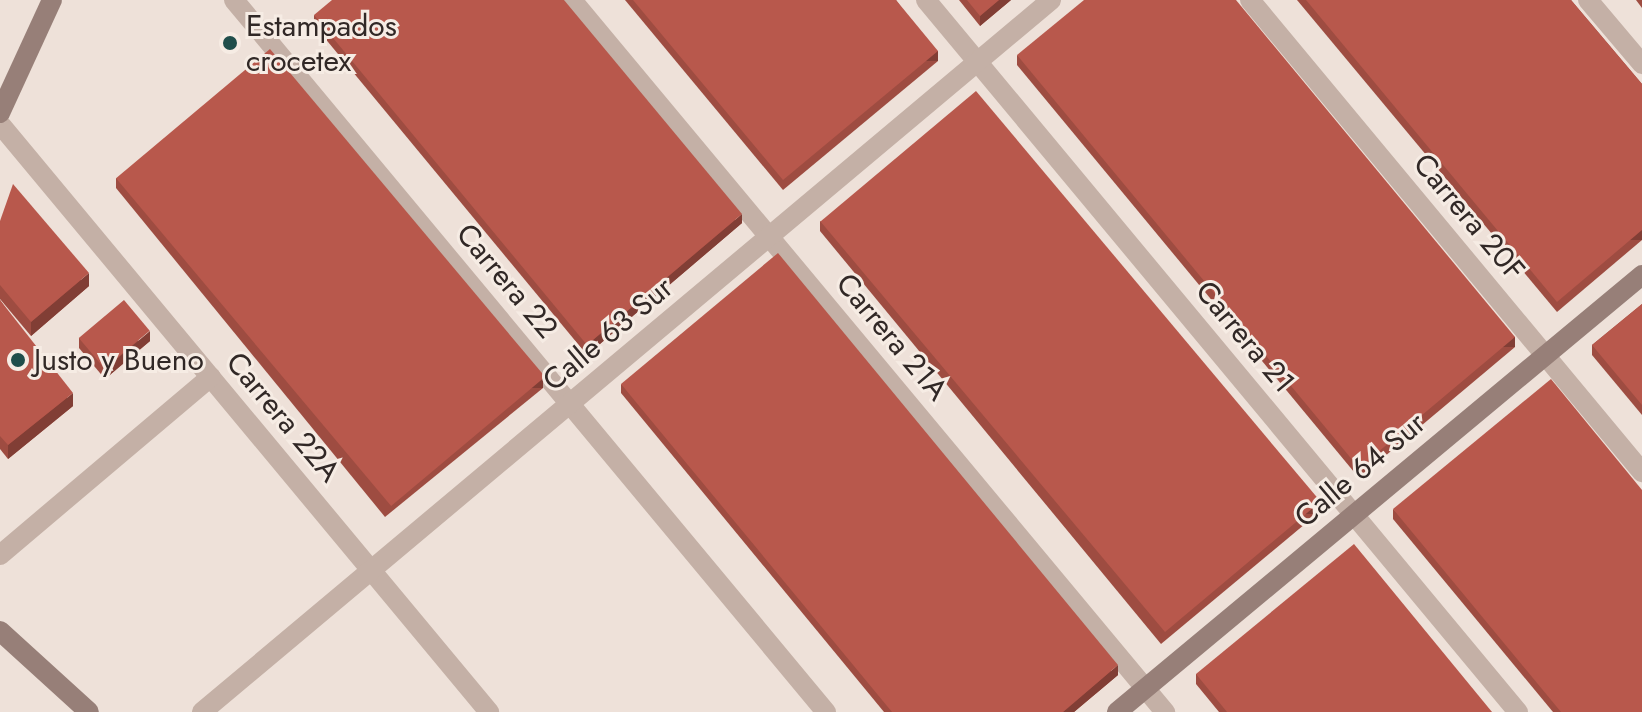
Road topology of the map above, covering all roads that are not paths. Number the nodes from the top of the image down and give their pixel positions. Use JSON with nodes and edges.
{"nodes":[{"id":1,"x":52,"y":0,"type":"edge"},
{"id":2,"x":234,"y":0,"type":"edge"},
{"id":3,"x":572,"y":0,"type":"edge"},
{"id":4,"x":926,"y":0,"type":"edge"},
{"id":5,"x":1051,"y":0,"type":"edge"},
{"id":6,"x":1250,"y":0,"type":"edge"},
{"id":7,"x":1588,"y":0,"type":"edge"},
{"id":8,"x":977,"y":61,"type":"junction"},
{"id":9,"x":1642,"y":64,"type":"edge"},
{"id":10,"x":0,"y":113,"type":"edge"},
{"id":11,"x":0,"y":124,"type":"edge"},
{"id":12,"x":770,"y":238,"type":"junction"},
{"id":13,"x":1642,"y":275,"type":"edge"},
{"id":14,"x":1546,"y":356,"type":"junction"},
{"id":15,"x":211,"y":377,"type":"junction"},
{"id":16,"x":570,"y":405,"type":"junction"},
{"id":17,"x":1642,"y":472,"type":"edge"},
{"id":18,"x":1353,"y":514,"type":"junction"},
{"id":19,"x":0,"y":555,"type":"edge"},
{"id":20,"x":372,"y":571,"type":"junction"},
{"id":21,"x":0,"y":631,"type":"edge"},
{"id":22,"x":1145,"y":689,"type":"junction"},
{"id":23,"x":89,"y":712,"type":"edge"},
{"id":24,"x":202,"y":712,"type":"edge"},
{"id":25,"x":489,"y":712,"type":"edge"},
{"id":26,"x":826,"y":712,"type":"edge"},
{"id":27,"x":1117,"y":712,"type":"edge"},
{"id":28,"x":1165,"y":712,"type":"edge"},
{"id":29,"x":1518,"y":712,"type":"edge"}],
"edges":[{"from":1,"to":10,"type":"street"},
{"from":2,"to":16,"type":"street","name":"Carrera 22"},
{"from":3,"to":12,"type":"street","name":"Carrera 21A"},
{"from":4,"to":8,"type":"street","name":"Carrera 21"},
{"from":5,"to":8,"type":"street","name":"Calle 63 Sur"},
{"from":6,"to":14,"type":"street","name":"Carrera 20F"},
{"from":7,"to":9,"type":"street"},
{"from":8,"to":12,"type":"street","name":"Calle 63 Sur"},
{"from":8,"to":18,"type":"street","name":"Carrera 21"},
{"from":11,"to":15,"type":"street","name":"Carrera 22A"},
{"from":12,"to":16,"type":"street","name":"Calle 63 Sur"},
{"from":12,"to":22,"type":"street","name":"Carrera 21A"},
{"from":13,"to":14,"type":"street","name":"Calle 64 Sur"},
{"from":14,"to":17,"type":"street","name":"Carrera 20F"},
{"from":14,"to":18,"type":"street","name":"Calle 64 Sur"},
{"from":15,"to":19,"type":"street"},
{"from":15,"to":20,"type":"street","name":"Carrera 22A"},
{"from":16,"to":20,"type":"street","name":"Calle 63 Sur"},
{"from":16,"to":26,"type":"street","name":"Carrera 22"},
{"from":18,"to":22,"type":"street","name":"Calle 64 Sur"},
{"from":18,"to":29,"type":"street","name":"Carrera 21"},
{"from":20,"to":24,"type":"street","name":"Calle 63 Sur"},
{"from":20,"to":25,"type":"street","name":"Carrera 22A"},
{"from":21,"to":23,"type":"street"},
{"from":22,"to":27,"type":"street","name":"Calle 64 Sur"},
{"from":22,"to":28,"type":"street","name":"Carrera 21A"}]}
